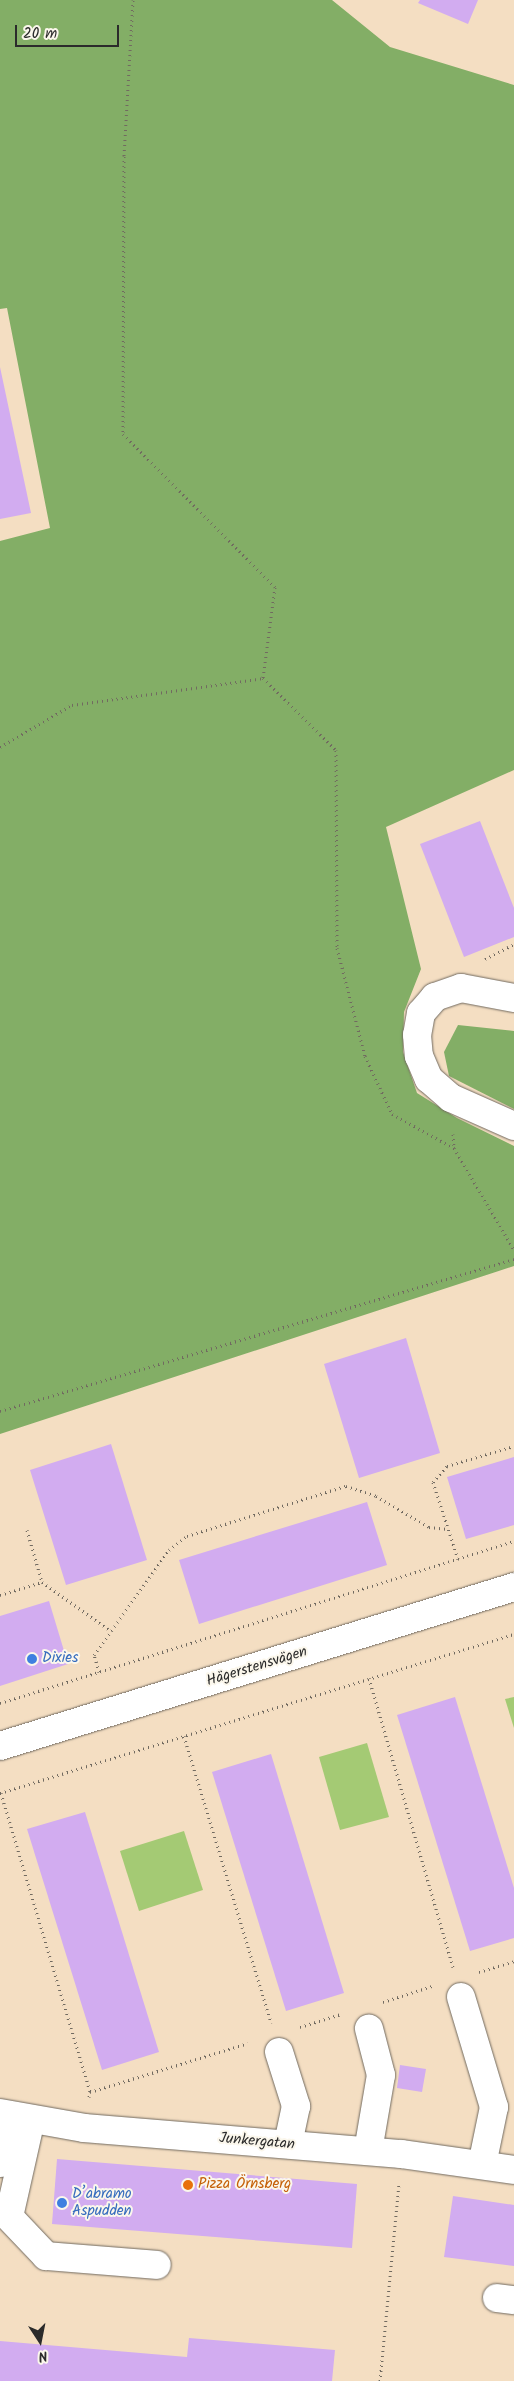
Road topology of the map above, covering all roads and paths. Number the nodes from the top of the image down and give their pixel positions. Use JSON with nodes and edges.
{"nodes":[{"id":1,"x":133,"y":0,"type":"edge"},
{"id":2,"x":263,"y":678,"type":"junction"},
{"id":3,"x":0,"y":747,"type":"edge"},
{"id":4,"x":336,"y":750,"type":"dead end"},
{"id":5,"x":514,"y":998,"type":"edge"},
{"id":6,"x":514,"y":1126,"type":"edge"},
{"id":7,"x":514,"y":1259,"type":"edge"},
{"id":8,"x":0,"y":1411,"type":"edge"},
{"id":9,"x":514,"y":1446,"type":"edge"},
{"id":10,"x":448,"y":1529,"type":"junction"},
{"id":11,"x":26,"y":1530,"type":"dead end"},
{"id":12,"x":514,"y":1541,"type":"edge"},
{"id":13,"x":458,"y":1559,"type":"junction"},
{"id":14,"x":42,"y":1582,"type":"junction"},
{"id":15,"x":514,"y":1587,"type":"edge"},
{"id":16,"x":0,"y":1596,"type":"edge"},
{"id":17,"x":111,"y":1631,"type":"junction"},
{"id":18,"x":514,"y":1634,"type":"edge"},
{"id":19,"x":99,"y":1672,"type":"junction"},
{"id":20,"x":369,"y":1678,"type":"junction"},
{"id":21,"x":0,"y":1703,"type":"edge"},
{"id":22,"x":184,"y":1736,"type":"junction"},
{"id":23,"x":0,"y":1746,"type":"edge"},
{"id":24,"x":1,"y":1793,"type":"edge"},
{"id":25,"x":461,"y":1997,"type":"joint"},
{"id":26,"x":369,"y":2029,"type":"dead end"},
{"id":27,"x":280,"y":2052,"type":"joint"},
{"id":28,"x":90,"y":2092,"type":"dead end"},
{"id":29,"x":504,"y":2103,"type":"edge"},
{"id":30,"x":15,"y":2116,"type":"edge"},
{"id":31,"x":288,"y":2144,"type":"junction"},
{"id":32,"x":368,"y":2151,"type":"junction"},
{"id":33,"x":402,"y":2154,"type":"junction"},
{"id":34,"x":0,"y":2163,"type":"edge"},
{"id":35,"x":482,"y":2165,"type":"junction"},
{"id":36,"x":514,"y":2170,"type":"edge"},
{"id":37,"x":157,"y":2265,"type":"dead end"},
{"id":38,"x":380,"y":2381,"type":"edge"}],
"edges":[{"from":1,"to":2,"type":"path"},
{"from":2,"to":3,"type":"path"},
{"from":2,"to":4,"type":"path"},
{"from":5,"to":6,"type":"street"},
{"from":7,"to":8,"type":"path"},
{"from":9,"to":10,"type":"path"},
{"from":10,"to":13,"type":"path"},
{"from":10,"to":17,"type":"path"},
{"from":11,"to":14,"type":"path"},
{"from":12,"to":13,"type":"path"},
{"from":13,"to":19,"type":"path"},
{"from":14,"to":16,"type":"path"},
{"from":14,"to":17,"type":"path"},
{"from":15,"to":23,"type":"street","name":"Hägerstensvägen"},
{"from":17,"to":19,"type":"path"},
{"from":18,"to":20,"type":"path"},
{"from":19,"to":21,"type":"path"},
{"from":20,"to":22,"type":"path"},
{"from":20,"to":25,"type":"path"},
{"from":22,"to":24,"type":"path"},
{"from":22,"to":27,"type":"path"},
{"from":24,"to":28,"type":"path"},
{"from":25,"to":29,"type":"street"},
{"from":26,"to":32,"type":"street"},
{"from":27,"to":31,"type":"street"},
{"from":29,"to":35,"type":"street"},
{"from":30,"to":31,"type":"street","name":"Junkergatan"},
{"from":30,"to":34,"type":"street"},
{"from":30,"to":37,"type":"street"},
{"from":31,"to":32,"type":"street","name":"Junkergatan"},
{"from":32,"to":33,"type":"street","name":"Junkergatan"},
{"from":33,"to":35,"type":"street","name":"Junkergatan"},
{"from":33,"to":38,"type":"path"},
{"from":35,"to":36,"type":"street","name":"Junkergatan"}]}
